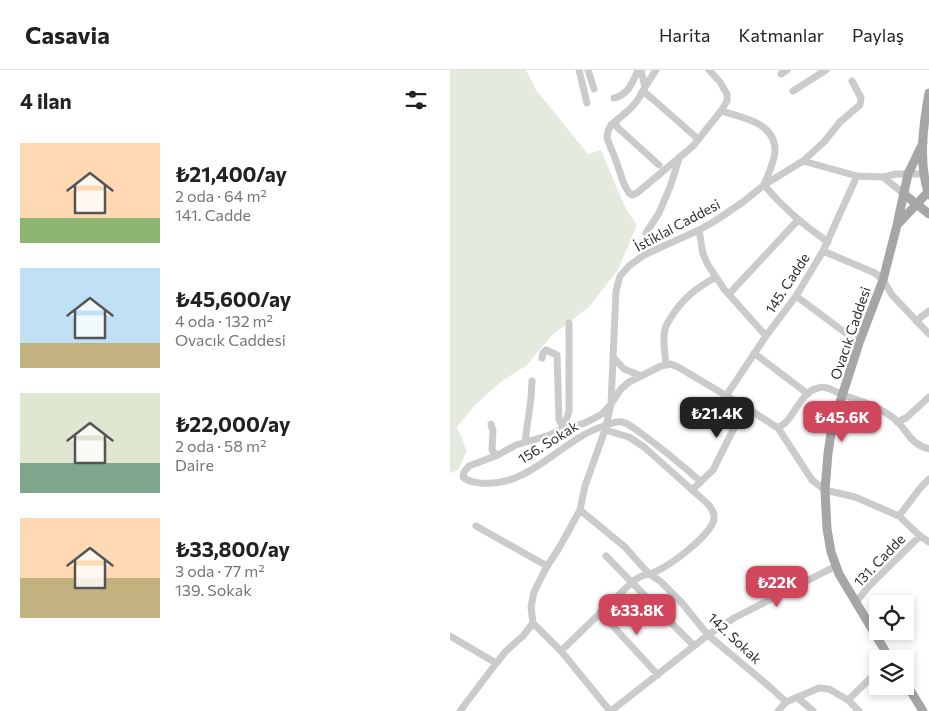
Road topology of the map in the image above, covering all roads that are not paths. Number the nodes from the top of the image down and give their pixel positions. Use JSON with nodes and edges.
{"nodes":[{"id":1,"x":579,"y":70,"type":"edge"},
{"id":2,"x":588,"y":70,"type":"edge"},
{"id":3,"x":639,"y":70,"type":"edge"},
{"id":4,"x":656,"y":70,"type":"edge"},
{"id":5,"x":709,"y":70,"type":"edge"},
{"id":6,"x":826,"y":70,"type":"edge"},
{"id":7,"x":814,"y":73,"type":"edge"},
{"id":8,"x":852,"y":81,"type":"dead end"},
{"id":9,"x":594,"y":89,"type":"dead end"},
{"id":10,"x":644,"y":89,"type":"junction"},
{"id":11,"x":793,"y":91,"type":"dead end"},
{"id":12,"x":929,"y":93,"type":"edge"},
{"id":13,"x":614,"y":98,"type":"dead end"},
{"id":14,"x":587,"y":103,"type":"dead end"},
{"id":15,"x":721,"y":111,"type":"junction"},
{"id":16,"x":615,"y":121,"type":"junction"},
{"id":17,"x":698,"y":139,"type":"junction"},
{"id":18,"x":923,"y":143,"type":"junction"},
{"id":19,"x":679,"y":158,"type":"junction"},
{"id":20,"x":803,"y":161,"type":"junction"},
{"id":21,"x":659,"y":165,"type":"dead end"},
{"id":22,"x":908,"y":174,"type":"junction"},
{"id":23,"x":924,"y":174,"type":"junction"},
{"id":24,"x":857,"y":176,"type":"junction"},
{"id":25,"x":883,"y":176,"type":"junction"},
{"id":26,"x":764,"y":184,"type":"junction"},
{"id":27,"x":928,"y":193,"type":"edge"},
{"id":28,"x":904,"y":194,"type":"junction"},
{"id":29,"x":917,"y":204,"type":"junction"},
{"id":30,"x":929,"y":214,"type":"edge"},
{"id":31,"x":798,"y":220,"type":"junction"},
{"id":32,"x":897,"y":225,"type":"junction"},
{"id":33,"x":699,"y":230,"type":"junction"},
{"id":34,"x":646,"y":233,"type":"dead end"},
{"id":35,"x":828,"y":242,"type":"junction"},
{"id":36,"x":823,"y":251,"type":"junction"},
{"id":37,"x":716,"y":277,"type":"junction"},
{"id":38,"x":883,"y":280,"type":"junction"},
{"id":39,"x":729,"y":294,"type":"junction"},
{"id":40,"x":796,"y":296,"type":"junction"},
{"id":41,"x":929,"y":311,"type":"edge"},
{"id":42,"x":916,"y":321,"type":"junction"},
{"id":43,"x":569,"y":323,"type":"dead end"},
{"id":44,"x":929,"y":334,"type":"edge"},
{"id":45,"x":766,"y":336,"type":"junction"},
{"id":46,"x":859,"y":343,"type":"junction"},
{"id":47,"x":754,"y":353,"type":"junction"},
{"id":48,"x":613,"y":356,"type":"junction"},
{"id":49,"x":542,"y":358,"type":"dead end"},
{"id":50,"x":666,"y":364,"type":"junction"},
{"id":51,"x":641,"y":376,"type":"junction"},
{"id":52,"x":532,"y":381,"type":"dead end"},
{"id":53,"x":808,"y":394,"type":"junction"},
{"id":54,"x":843,"y":394,"type":"junction"},
{"id":55,"x":726,"y":396,"type":"junction"},
{"id":56,"x":929,"y":398,"type":"edge"},
{"id":57,"x":611,"y":404,"type":"junction"},
{"id":58,"x":747,"y":408,"type":"junction"},
{"id":59,"x":897,"y":422,"type":"junction"},
{"id":60,"x":491,"y":424,"type":"dead end"},
{"id":61,"x":564,"y":428,"type":"junction"},
{"id":62,"x":606,"y":428,"type":"junction"},
{"id":63,"x":778,"y":428,"type":"junction"},
{"id":64,"x":525,"y":442,"type":"junction"},
{"id":65,"x":929,"y":449,"type":"edge"},
{"id":66,"x":498,"y":455,"type":"junction"},
{"id":67,"x":929,"y":479,"type":"edge"},
{"id":68,"x":701,"y":482,"type":"junction"},
{"id":69,"x":692,"y":490,"type":"junction"},
{"id":70,"x":825,"y":490,"type":"junction"},
{"id":71,"x":580,"y":510,"type":"junction"},
{"id":72,"x":899,"y":516,"type":"junction"},
{"id":73,"x":476,"y":526,"type":"dead end"},
{"id":74,"x":920,"y":536,"type":"junction"},
{"id":75,"x":929,"y":542,"type":"edge"},
{"id":76,"x":606,"y":556,"type":"dead end"},
{"id":77,"x":547,"y":566,"type":"junction"},
{"id":78,"x":836,"y":566,"type":"junction"},
{"id":79,"x":649,"y":574,"type":"junction"},
{"id":80,"x":632,"y":582,"type":"junction"},
{"id":81,"x":856,"y":602,"type":"junction"},
{"id":82,"x":600,"y":612,"type":"junction"},
{"id":83,"x":533,"y":623,"type":"junction"},
{"id":84,"x":708,"y":634,"type":"junction"},
{"id":85,"x":450,"y":636,"type":"edge"},
{"id":86,"x":694,"y":646,"type":"junction"},
{"id":87,"x":885,"y":650,"type":"edge"},
{"id":88,"x":561,"y":651,"type":"junction"},
{"id":89,"x":496,"y":663,"type":"junction"},
{"id":90,"x":658,"y":675,"type":"junction"},
{"id":91,"x":869,"y":680,"type":"edge"},
{"id":92,"x":913,"y":695,"type":"edge"},
{"id":93,"x":797,"y":697,"type":"junction"},
{"id":94,"x":848,"y":700,"type":"junction"},
{"id":95,"x":786,"y":702,"type":"junction"},
{"id":96,"x":460,"y":711,"type":"edge"},
{"id":97,"x":610,"y":711,"type":"edge"},
{"id":98,"x":778,"y":711,"type":"edge"},
{"id":99,"x":813,"y":711,"type":"edge"},
{"id":100,"x":859,"y":711,"type":"edge"},
{"id":101,"x":923,"y":711,"type":"edge"}],
"edges":[{"from":1,"to":14,"type":"street"},
{"from":2,"to":9,"type":"street"},
{"from":3,"to":10,"type":"street"},
{"from":3,"to":13,"type":"street"},
{"from":4,"to":10,"type":"street"},
{"from":5,"to":15,"type":"street"},
{"from":6,"to":7,"type":"street"},
{"from":7,"to":11,"type":"street"},
{"from":8,"to":20,"type":"street","name":"İstiklal Caddesi"},
{"from":10,"to":16,"type":"street"},
{"from":10,"to":17,"type":"street"},
{"from":12,"to":18,"type":"main road"},
{"from":15,"to":17,"type":"street"},
{"from":15,"to":26,"type":"street"},
{"from":16,"to":19,"type":"street"},
{"from":16,"to":21,"type":"street"},
{"from":17,"to":19,"type":"street"},
{"from":18,"to":22,"type":"main road"},
{"from":18,"to":23,"type":"main road"},
{"from":19,"to":34,"type":"street"},
{"from":20,"to":24,"type":"street"},
{"from":20,"to":26,"type":"street","name":"İstiklal Caddesi"},
{"from":22,"to":23,"type":"street"},
{"from":22,"to":25,"type":"street"},
{"from":22,"to":28,"type":"main road"},
{"from":23,"to":27,"type":"main road"},
{"from":24,"to":25,"type":"street"},
{"from":24,"to":35,"type":"street","name":"145. Cadde"},
{"from":25,"to":28,"type":"street"},
{"from":26,"to":31,"type":"street"},
{"from":26,"to":33,"type":"street","name":"İstiklal Caddesi"},
{"from":27,"to":29,"type":"main road","name":"Ovacık Caddesi"},
{"from":28,"to":29,"type":"main road"},
{"from":28,"to":32,"type":"main road"},
{"from":29,"to":30,"type":"main road"},
{"from":29,"to":32,"type":"main road","name":"Ovacık Caddesi"},
{"from":31,"to":35,"type":"street"},
{"from":31,"to":39,"type":"street"},
{"from":32,"to":38,"type":"main road","name":"Ovacık Caddesi"},
{"from":33,"to":37,"type":"street"},
{"from":33,"to":48,"type":"street","name":"İstiklal Caddesi"},
{"from":35,"to":36,"type":"street","name":"145. Cadde"},
{"from":36,"to":38,"type":"street"},
{"from":36,"to":40,"type":"street","name":"145. Cadde"},
{"from":37,"to":39,"type":"street"},
{"from":37,"to":50,"type":"street"},
{"from":38,"to":42,"type":"street"},
{"from":38,"to":46,"type":"main road","name":"Ovacık Caddesi"},
{"from":39,"to":45,"type":"street"},
{"from":40,"to":45,"type":"street","name":"145. Cadde"},
{"from":40,"to":46,"type":"street"},
{"from":41,"to":42,"type":"street"},
{"from":42,"to":44,"type":"street"},
{"from":43,"to":61,"type":"street"},
{"from":45,"to":47,"type":"street","name":"145. Cadde"},
{"from":46,"to":54,"type":"main road","name":"Ovacık Caddesi"},
{"from":47,"to":53,"type":"street"},
{"from":47,"to":55,"type":"street","name":"145. Cadde"},
{"from":48,"to":51,"type":"street"},
{"from":48,"to":57,"type":"street","name":"İstiklal Caddesi"},
{"from":49,"to":61,"type":"street"},
{"from":50,"to":51,"type":"street"},
{"from":50,"to":55,"type":"street"},
{"from":51,"to":57,"type":"street"},
{"from":52,"to":64,"type":"street"},
{"from":53,"to":54,"type":"street"},
{"from":53,"to":63,"type":"street"},
{"from":54,"to":59,"type":"street"},
{"from":54,"to":70,"type":"main road","name":"Ovacık Caddesi"},
{"from":55,"to":58,"type":"street"},
{"from":56,"to":59,"type":"street"},
{"from":57,"to":61,"type":"street"},
{"from":57,"to":62,"type":"street"},
{"from":58,"to":63,"type":"street"},
{"from":58,"to":68,"type":"street"},
{"from":59,"to":65,"type":"street"},
{"from":60,"to":66,"type":"street"},
{"from":61,"to":64,"type":"street"},
{"from":62,"to":66,"type":"street","name":"156. Sokak"},
{"from":62,"to":68,"type":"street","name":"156. Sokak"},
{"from":62,"to":69,"type":"street"},
{"from":62,"to":71,"type":"street"},
{"from":63,"to":70,"type":"street"},
{"from":64,"to":66,"type":"street"},
{"from":67,"to":72,"type":"street"},
{"from":68,"to":69,"type":"street"},
{"from":69,"to":79,"type":"street"},
{"from":70,"to":72,"type":"street"},
{"from":70,"to":78,"type":"main road","name":"Ovacık Caddesi"},
{"from":71,"to":77,"type":"street"},
{"from":71,"to":79,"type":"street","name":"142. Sokak"},
{"from":72,"to":74,"type":"street"},
{"from":73,"to":77,"type":"street"},
{"from":74,"to":75,"type":"street"},
{"from":74,"to":81,"type":"street","name":"131. Cadde"},
{"from":76,"to":80,"type":"street"},
{"from":77,"to":83,"type":"street"},
{"from":78,"to":81,"type":"main road","name":"Ovacık Caddesi"},
{"from":78,"to":84,"type":"street"},
{"from":79,"to":80,"type":"street"},
{"from":79,"to":84,"type":"street","name":"142. Sokak"},
{"from":80,"to":82,"type":"street"},
{"from":80,"to":86,"type":"street"},
{"from":81,"to":87,"type":"main road","name":"Ovacık Caddesi"},
{"from":82,"to":88,"type":"street"},
{"from":82,"to":90,"type":"street"},
{"from":83,"to":88,"type":"street"},
{"from":83,"to":89,"type":"street"},
{"from":84,"to":86,"type":"street"},
{"from":84,"to":95,"type":"street","name":"142. Sokak"},
{"from":85,"to":89,"type":"street"},
{"from":86,"to":90,"type":"street"},
{"from":88,"to":97,"type":"street"},
{"from":89,"to":96,"type":"street"},
{"from":90,"to":97,"type":"street"},
{"from":91,"to":94,"type":"street"},
{"from":92,"to":101,"type":"main road"},
{"from":93,"to":94,"type":"street"},
{"from":93,"to":95,"type":"street"},
{"from":93,"to":99,"type":"street"},
{"from":94,"to":100,"type":"street"},
{"from":95,"to":98,"type":"street"}]}
